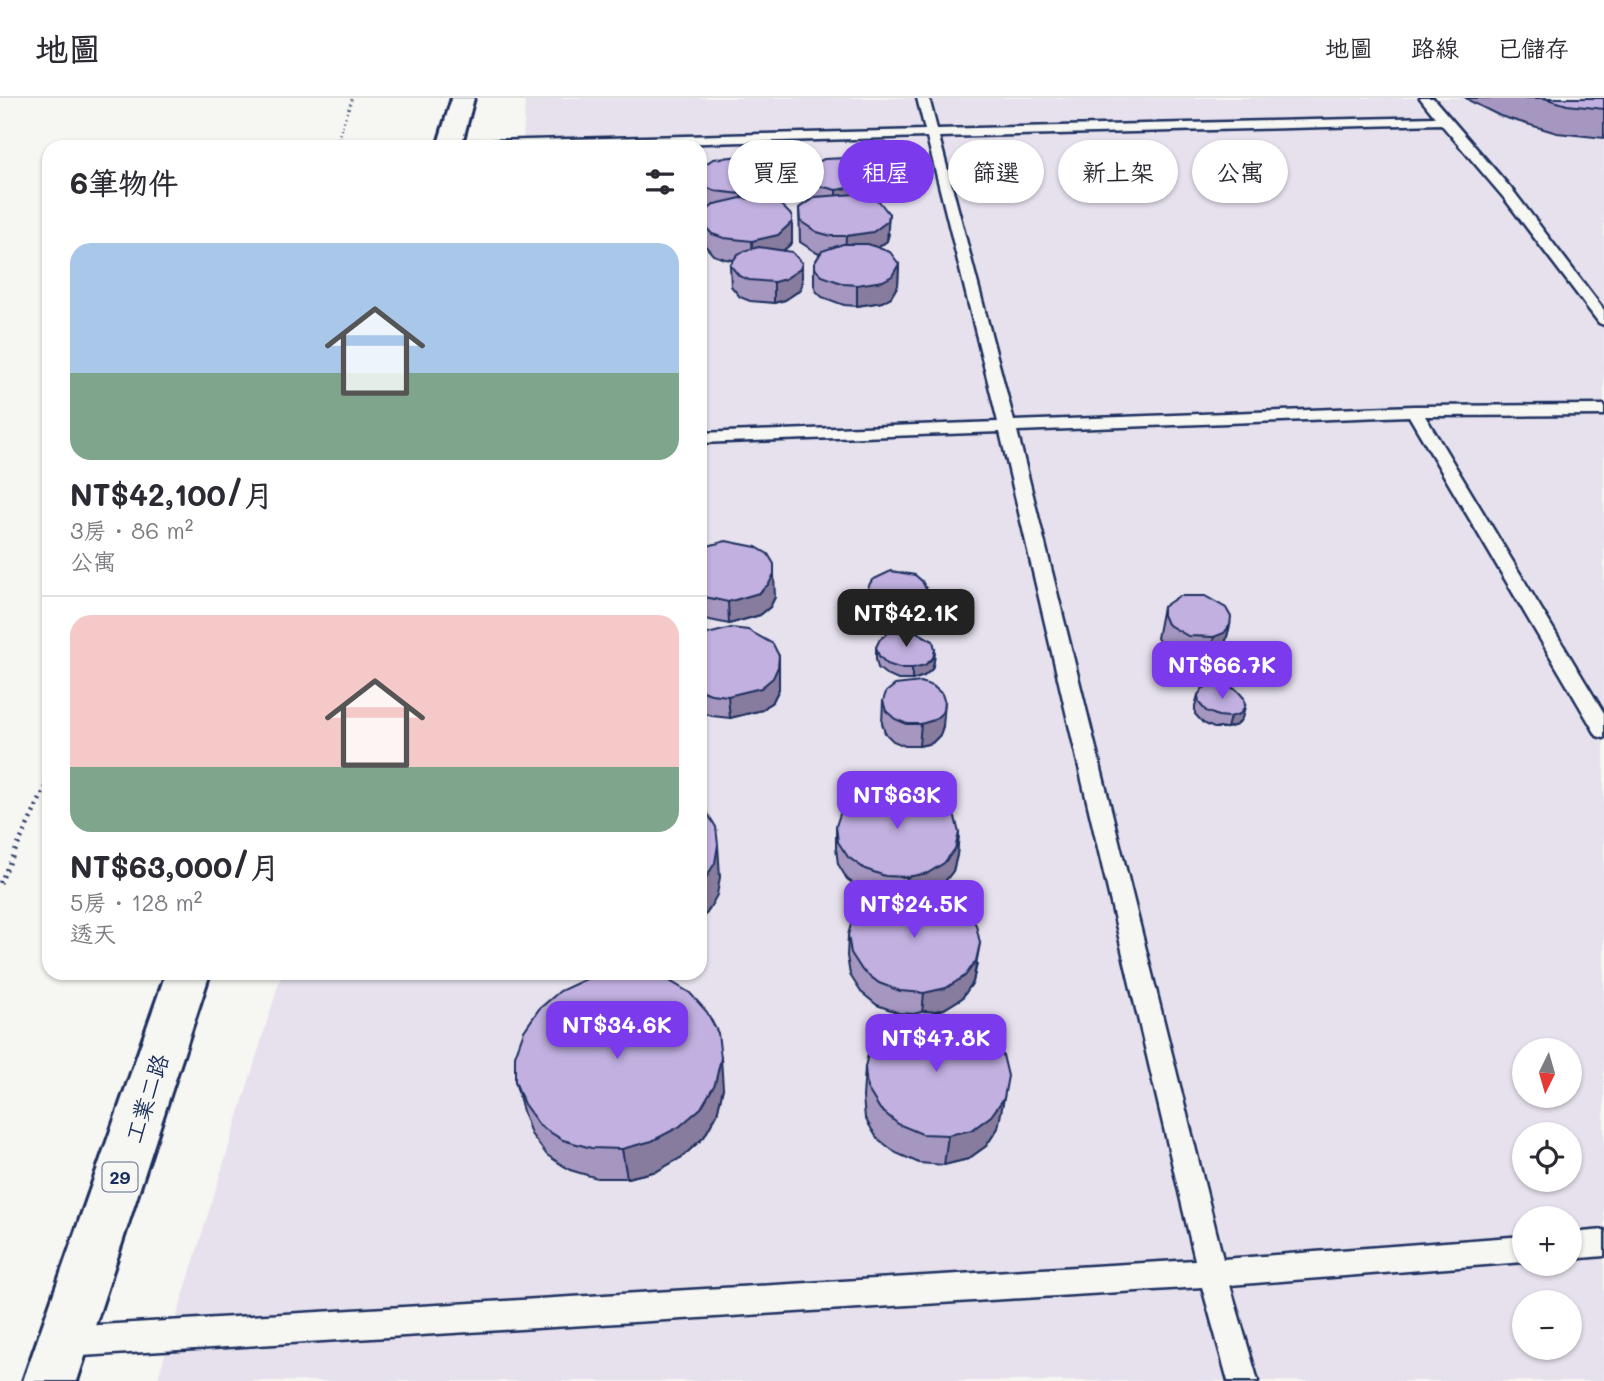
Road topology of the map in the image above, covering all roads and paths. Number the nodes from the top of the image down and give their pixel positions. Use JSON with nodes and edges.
{"nodes":[{"id":1,"x":352,"y":98,"type":"edge"},
{"id":2,"x":463,"y":98,"type":"edge"},
{"id":3,"x":923,"y":98,"type":"edge"},
{"id":4,"x":1426,"y":98,"type":"edge"},
{"id":5,"x":1446,"y":120,"type":"junction"},
{"id":6,"x":931,"y":134,"type":"junction"},
{"id":7,"x":337,"y":140,"type":"edge"},
{"id":8,"x":451,"y":140,"type":"edge"},
{"id":9,"x":707,"y":140,"type":"edge"},
{"id":10,"x":1604,"y":320,"type":"edge"},
{"id":11,"x":1604,"y":410,"type":"edge"},
{"id":12,"x":1414,"y":411,"type":"junction"},
{"id":13,"x":1007,"y":426,"type":"junction"},
{"id":14,"x":707,"y":438,"type":"edge"},
{"id":15,"x":1604,"y":731,"type":"edge"},
{"id":16,"x":42,"y":795,"type":"edge"},
{"id":17,"x":0,"y":883,"type":"edge"},
{"id":18,"x":186,"y":980,"type":"edge"},
{"id":19,"x":1604,"y":1243,"type":"edge"},
{"id":20,"x":1582,"y":1245,"type":"edge"},
{"id":21,"x":1512,"y":1250,"type":"edge"},
{"id":22,"x":1212,"y":1273,"type":"junction"},
{"id":23,"x":58,"y":1361,"type":"edge"},
{"id":24,"x":1243,"y":1381,"type":"edge"}],
"edges":[{"from":1,"to":7,"type":"path"},
{"from":2,"to":8,"type":"main road"},
{"from":3,"to":6,"type":"lane"},
{"from":4,"to":5,"type":"lane"},
{"from":5,"to":6,"type":"lane"},
{"from":5,"to":10,"type":"lane"},
{"from":6,"to":9,"type":"lane"},
{"from":6,"to":13,"type":"lane"},
{"from":11,"to":12,"type":"lane"},
{"from":12,"to":13,"type":"lane"},
{"from":12,"to":15,"type":"lane"},
{"from":13,"to":14,"type":"lane"},
{"from":13,"to":22,"type":"lane"},
{"from":16,"to":17,"type":"path"},
{"from":18,"to":23,"type":"main road","name":"工業二路","number":"29"},
{"from":19,"to":20,"type":"lane"},
{"from":21,"to":22,"type":"lane"},
{"from":22,"to":23,"type":"lane"},
{"from":22,"to":24,"type":"lane"}]}
